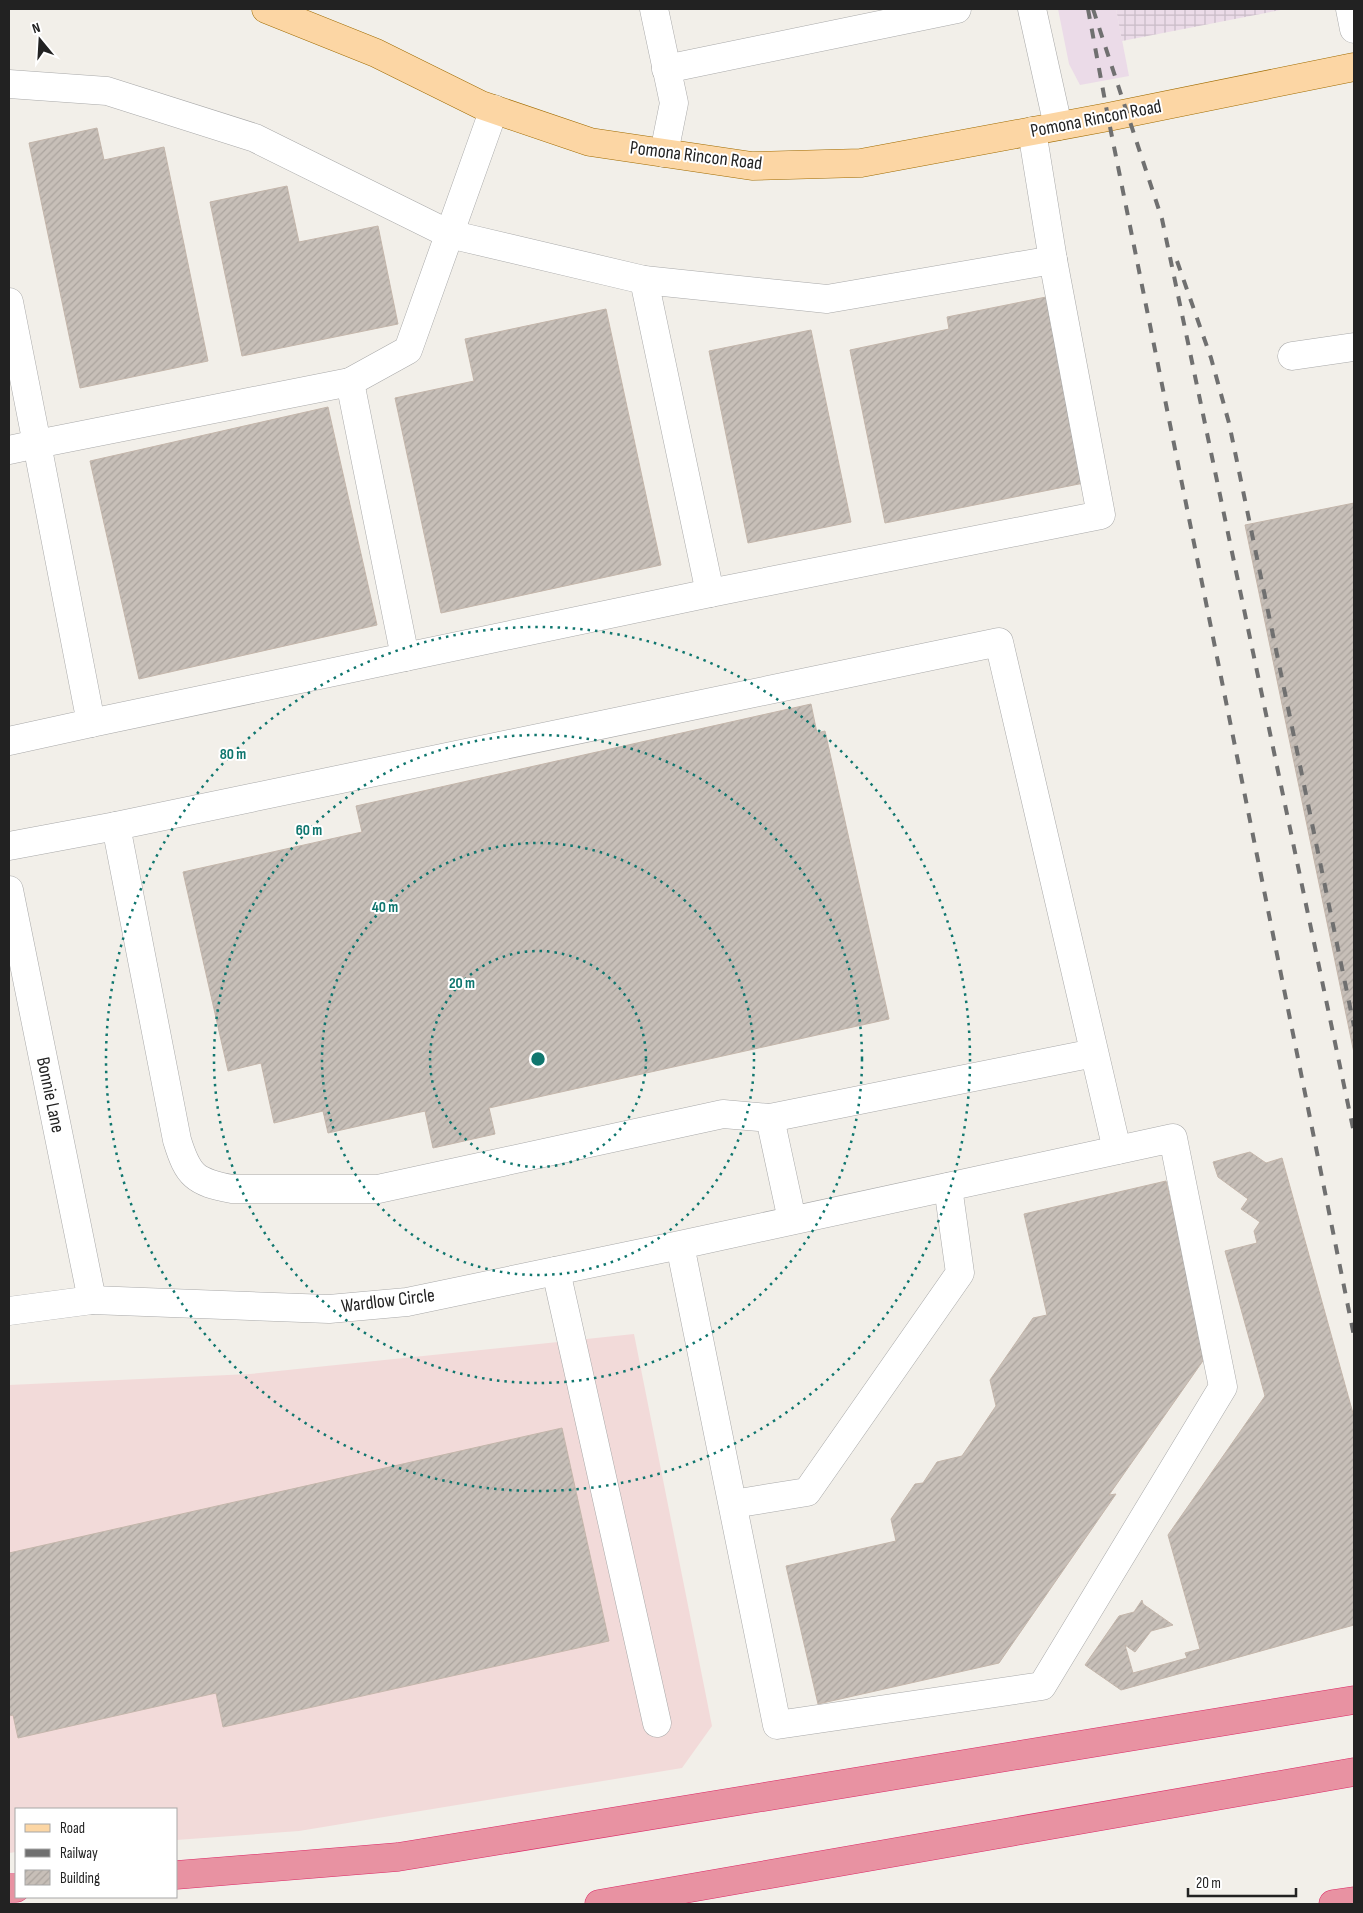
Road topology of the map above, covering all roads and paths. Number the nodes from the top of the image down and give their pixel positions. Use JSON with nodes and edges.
{"nodes":[{"id":1,"x":266,"y":9,"type":"edge"},
{"id":2,"x":654,"y":9,"type":"edge"},
{"id":3,"x":957,"y":9,"type":"edge"},
{"id":4,"x":1032,"y":9,"type":"edge"},
{"id":5,"x":1350,"y":9,"type":"edge"},
{"id":6,"x":1354,"y":30,"type":"edge"},
{"id":7,"x":1354,"y":66,"type":"edge"},
{"id":8,"x":666,"y":69,"type":"junction"},
{"id":9,"x":9,"y":84,"type":"edge"},
{"id":10,"x":494,"y":109,"type":"junction"},
{"id":11,"x":1058,"y":126,"type":"junction"},
{"id":12,"x":1032,"y":131,"type":"junction"},
{"id":13,"x":664,"y":153,"type":"junction"},
{"id":14,"x":448,"y":234,"type":"junction"},
{"id":15,"x":1053,"y":260,"type":"junction"},
{"id":16,"x":644,"y":280,"type":"junction"},
{"id":17,"x":9,"y":302,"type":"edge"},
{"id":18,"x":1354,"y":347,"type":"edge"},
{"id":19,"x":1292,"y":356,"type":"dead end"},
{"id":20,"x":350,"y":382,"type":"junction"},
{"id":21,"x":37,"y":444,"type":"junction"},
{"id":22,"x":9,"y":450,"type":"edge"},
{"id":23,"x":710,"y":594,"type":"junction"},
{"id":24,"x":405,"y":657,"type":"junction"},
{"id":25,"x":91,"y":723,"type":"junction"},
{"id":26,"x":9,"y":741,"type":"edge"},
{"id":27,"x":116,"y":826,"type":"junction"},
{"id":28,"x":9,"y":846,"type":"edge"},
{"id":29,"x":9,"y":890,"type":"edge"},
{"id":30,"x":1094,"y":1053,"type":"junction"},
{"id":31,"x":770,"y":1118,"type":"junction"},
{"id":32,"x":1117,"y":1150,"type":"junction"},
{"id":33,"x":948,"y":1187,"type":"junction"},
{"id":34,"x":792,"y":1220,"type":"junction"},
{"id":35,"x":680,"y":1245,"type":"junction"},
{"id":36,"x":556,"y":1271,"type":"junction"},
{"id":37,"x":92,"y":1300,"type":"junction"},
{"id":38,"x":9,"y":1311,"type":"edge"},
{"id":39,"x":733,"y":1504,"type":"junction"},
{"id":40,"x":1354,"y":1700,"type":"edge"},
{"id":41,"x":657,"y":1723,"type":"dead end"},
{"id":42,"x":1354,"y":1772,"type":"edge"},
{"id":43,"x":178,"y":1875,"type":"edge"},
{"id":44,"x":1354,"y":1901,"type":"edge"},
{"id":45,"x":599,"y":1904,"type":"edge"},
{"id":46,"x":1333,"y":1904,"type":"edge"}],
"edges":[{"from":1,"to":10,"type":"main road","name":"Pomona Rincon Road"},
{"from":2,"to":8,"type":"street"},
{"from":3,"to":8,"type":"street"},
{"from":4,"to":11,"type":"street"},
{"from":5,"to":6,"type":"street"},
{"from":7,"to":11,"type":"main road","name":"Pomona Rincon Road"},
{"from":8,"to":13,"type":"street"},
{"from":9,"to":14,"type":"street"},
{"from":10,"to":13,"type":"main road","name":"Pomona Rincon Road"},
{"from":10,"to":14,"type":"street"},
{"from":11,"to":12,"type":"main road","name":"Pomona Rincon Road"},
{"from":12,"to":13,"type":"main road","name":"Pomona Rincon Road"},
{"from":12,"to":15,"type":"street"},
{"from":14,"to":16,"type":"street"},
{"from":14,"to":20,"type":"street"},
{"from":15,"to":16,"type":"street"},
{"from":15,"to":23,"type":"street"},
{"from":16,"to":23,"type":"street"},
{"from":17,"to":21,"type":"street"},
{"from":18,"to":19,"type":"street"},
{"from":20,"to":21,"type":"street"},
{"from":20,"to":24,"type":"street"},
{"from":21,"to":22,"type":"street"},
{"from":21,"to":25,"type":"street"},
{"from":23,"to":24,"type":"street"},
{"from":24,"to":25,"type":"street"},
{"from":25,"to":26,"type":"street"},
{"from":27,"to":28,"type":"street"},
{"from":27,"to":30,"type":"street"},
{"from":27,"to":31,"type":"street"},
{"from":29,"to":37,"type":"street","name":"Bonnie Lane"},
{"from":30,"to":31,"type":"street"},
{"from":30,"to":32,"type":"street"},
{"from":31,"to":34,"type":"street"},
{"from":32,"to":33,"type":"street","name":"Wardlow Circle"},
{"from":32,"to":39,"type":"street","name":"Wardlow Circle"},
{"from":33,"to":34,"type":"street","name":"Wardlow Circle"},
{"from":33,"to":39,"type":"street"},
{"from":34,"to":35,"type":"street","name":"Wardlow Circle"},
{"from":35,"to":36,"type":"street","name":"Wardlow Circle"},
{"from":35,"to":39,"type":"street"},
{"from":36,"to":37,"type":"street","name":"Wardlow Circle"},
{"from":36,"to":41,"type":"street"},
{"from":37,"to":38,"type":"street","name":"Wardlow Circle"},
{"from":40,"to":43,"type":"highway"},
{"from":42,"to":45,"type":"highway"},
{"from":44,"to":46,"type":"highway"}]}
